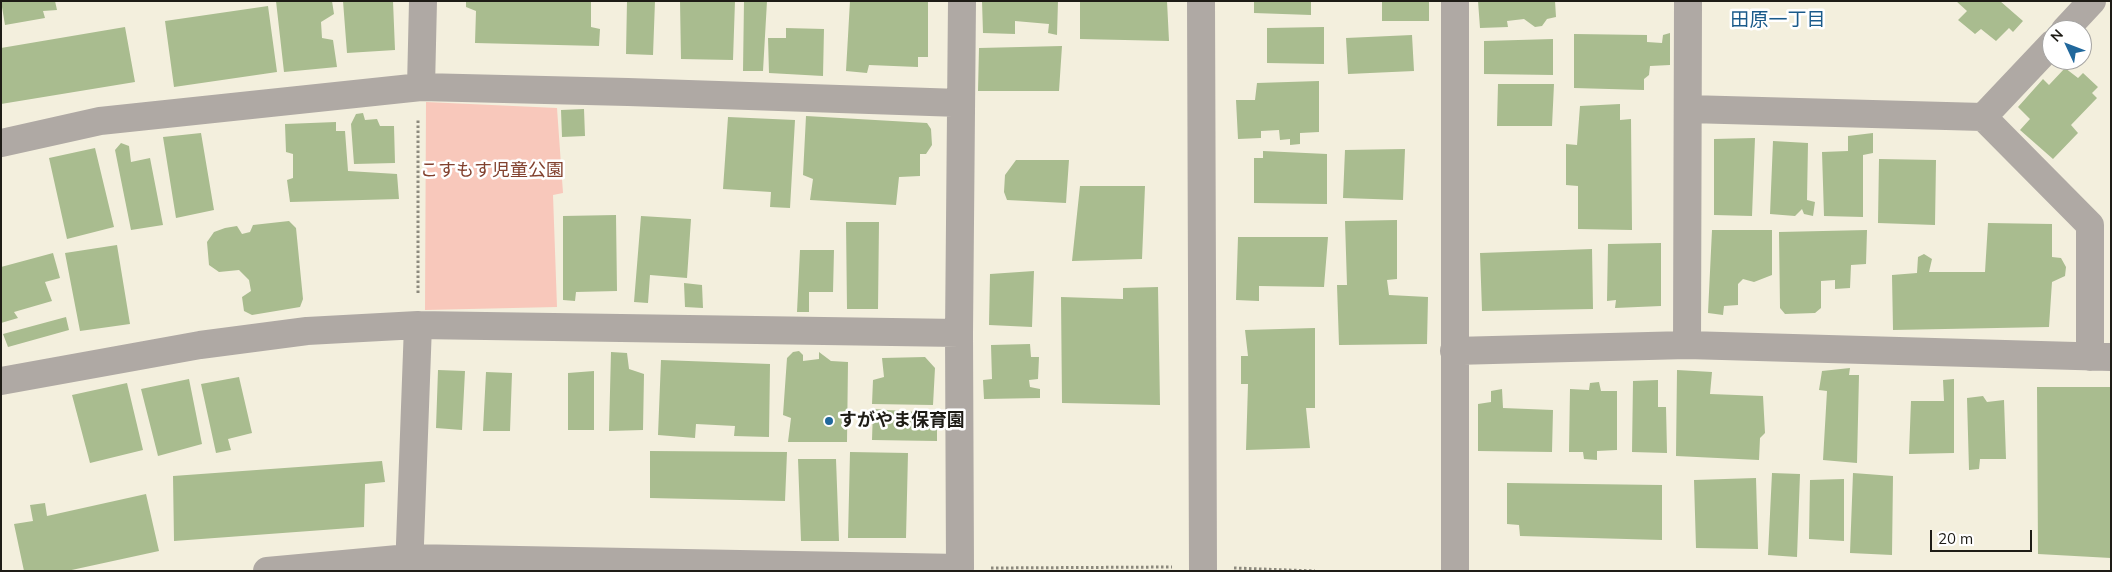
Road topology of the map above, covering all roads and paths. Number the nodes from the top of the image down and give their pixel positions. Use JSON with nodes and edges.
{"nodes":[{"id":1,"x":423,"y":1,"type":"edge"},
{"id":2,"x":962,"y":1,"type":"edge"},
{"id":3,"x":1201,"y":1,"type":"edge"},
{"id":4,"x":1455,"y":1,"type":"edge"},
{"id":5,"x":1688,"y":1,"type":"edge"},
{"id":6,"x":2092,"y":1,"type":"edge"},
{"id":7,"x":2074,"y":20,"type":"edge"},
{"id":8,"x":2042,"y":54,"type":"edge"},
{"id":9,"x":421,"y":87,"type":"junction"},
{"id":10,"x":960,"y":104,"type":"junction"},
{"id":11,"x":1688,"y":109,"type":"junction"},
{"id":12,"x":1983,"y":116,"type":"junction"},
{"id":13,"x":1,"y":142,"type":"edge"},
{"id":14,"x":418,"y":325,"type":"junction"},
{"id":15,"x":959,"y":334,"type":"junction"},
{"id":16,"x":1687,"y":345,"type":"junction"},
{"id":17,"x":1454,"y":351,"type":"junction"},
{"id":18,"x":2100,"y":357,"type":"edge"},
{"id":19,"x":1,"y":381,"type":"edge"},
{"id":20,"x":409,"y":564,"type":"edge"},
{"id":21,"x":960,"y":568,"type":"junction"},
{"id":22,"x":1203,"y":569,"type":"edge"},
{"id":23,"x":267,"y":571,"type":"edge"},
{"id":24,"x":1315,"y":571,"type":"edge"},
{"id":25,"x":1456,"y":571,"type":"edge"}],
"edges":[{"from":1,"to":9,"type":"street"},
{"from":2,"to":10,"type":"street"},
{"from":3,"to":22,"type":"street"},
{"from":4,"to":17,"type":"street"},
{"from":5,"to":11,"type":"street"},
{"from":6,"to":7,"type":"street"},
{"from":8,"to":12,"type":"street"},
{"from":9,"to":10,"type":"street"},
{"from":9,"to":13,"type":"street"},
{"from":9,"to":14,"type":"path"},
{"from":10,"to":15,"type":"street"},
{"from":11,"to":12,"type":"street"},
{"from":11,"to":16,"type":"street"},
{"from":12,"to":18,"type":"street"},
{"from":14,"to":15,"type":"street"},
{"from":14,"to":19,"type":"street"},
{"from":14,"to":20,"type":"street"},
{"from":15,"to":21,"type":"street"},
{"from":16,"to":17,"type":"street"},
{"from":16,"to":18,"type":"street"},
{"from":17,"to":25,"type":"street"},
{"from":20,"to":21,"type":"street"},
{"from":20,"to":23,"type":"street"},
{"from":21,"to":22,"type":"path"},
{"from":22,"to":24,"type":"path"}]}
